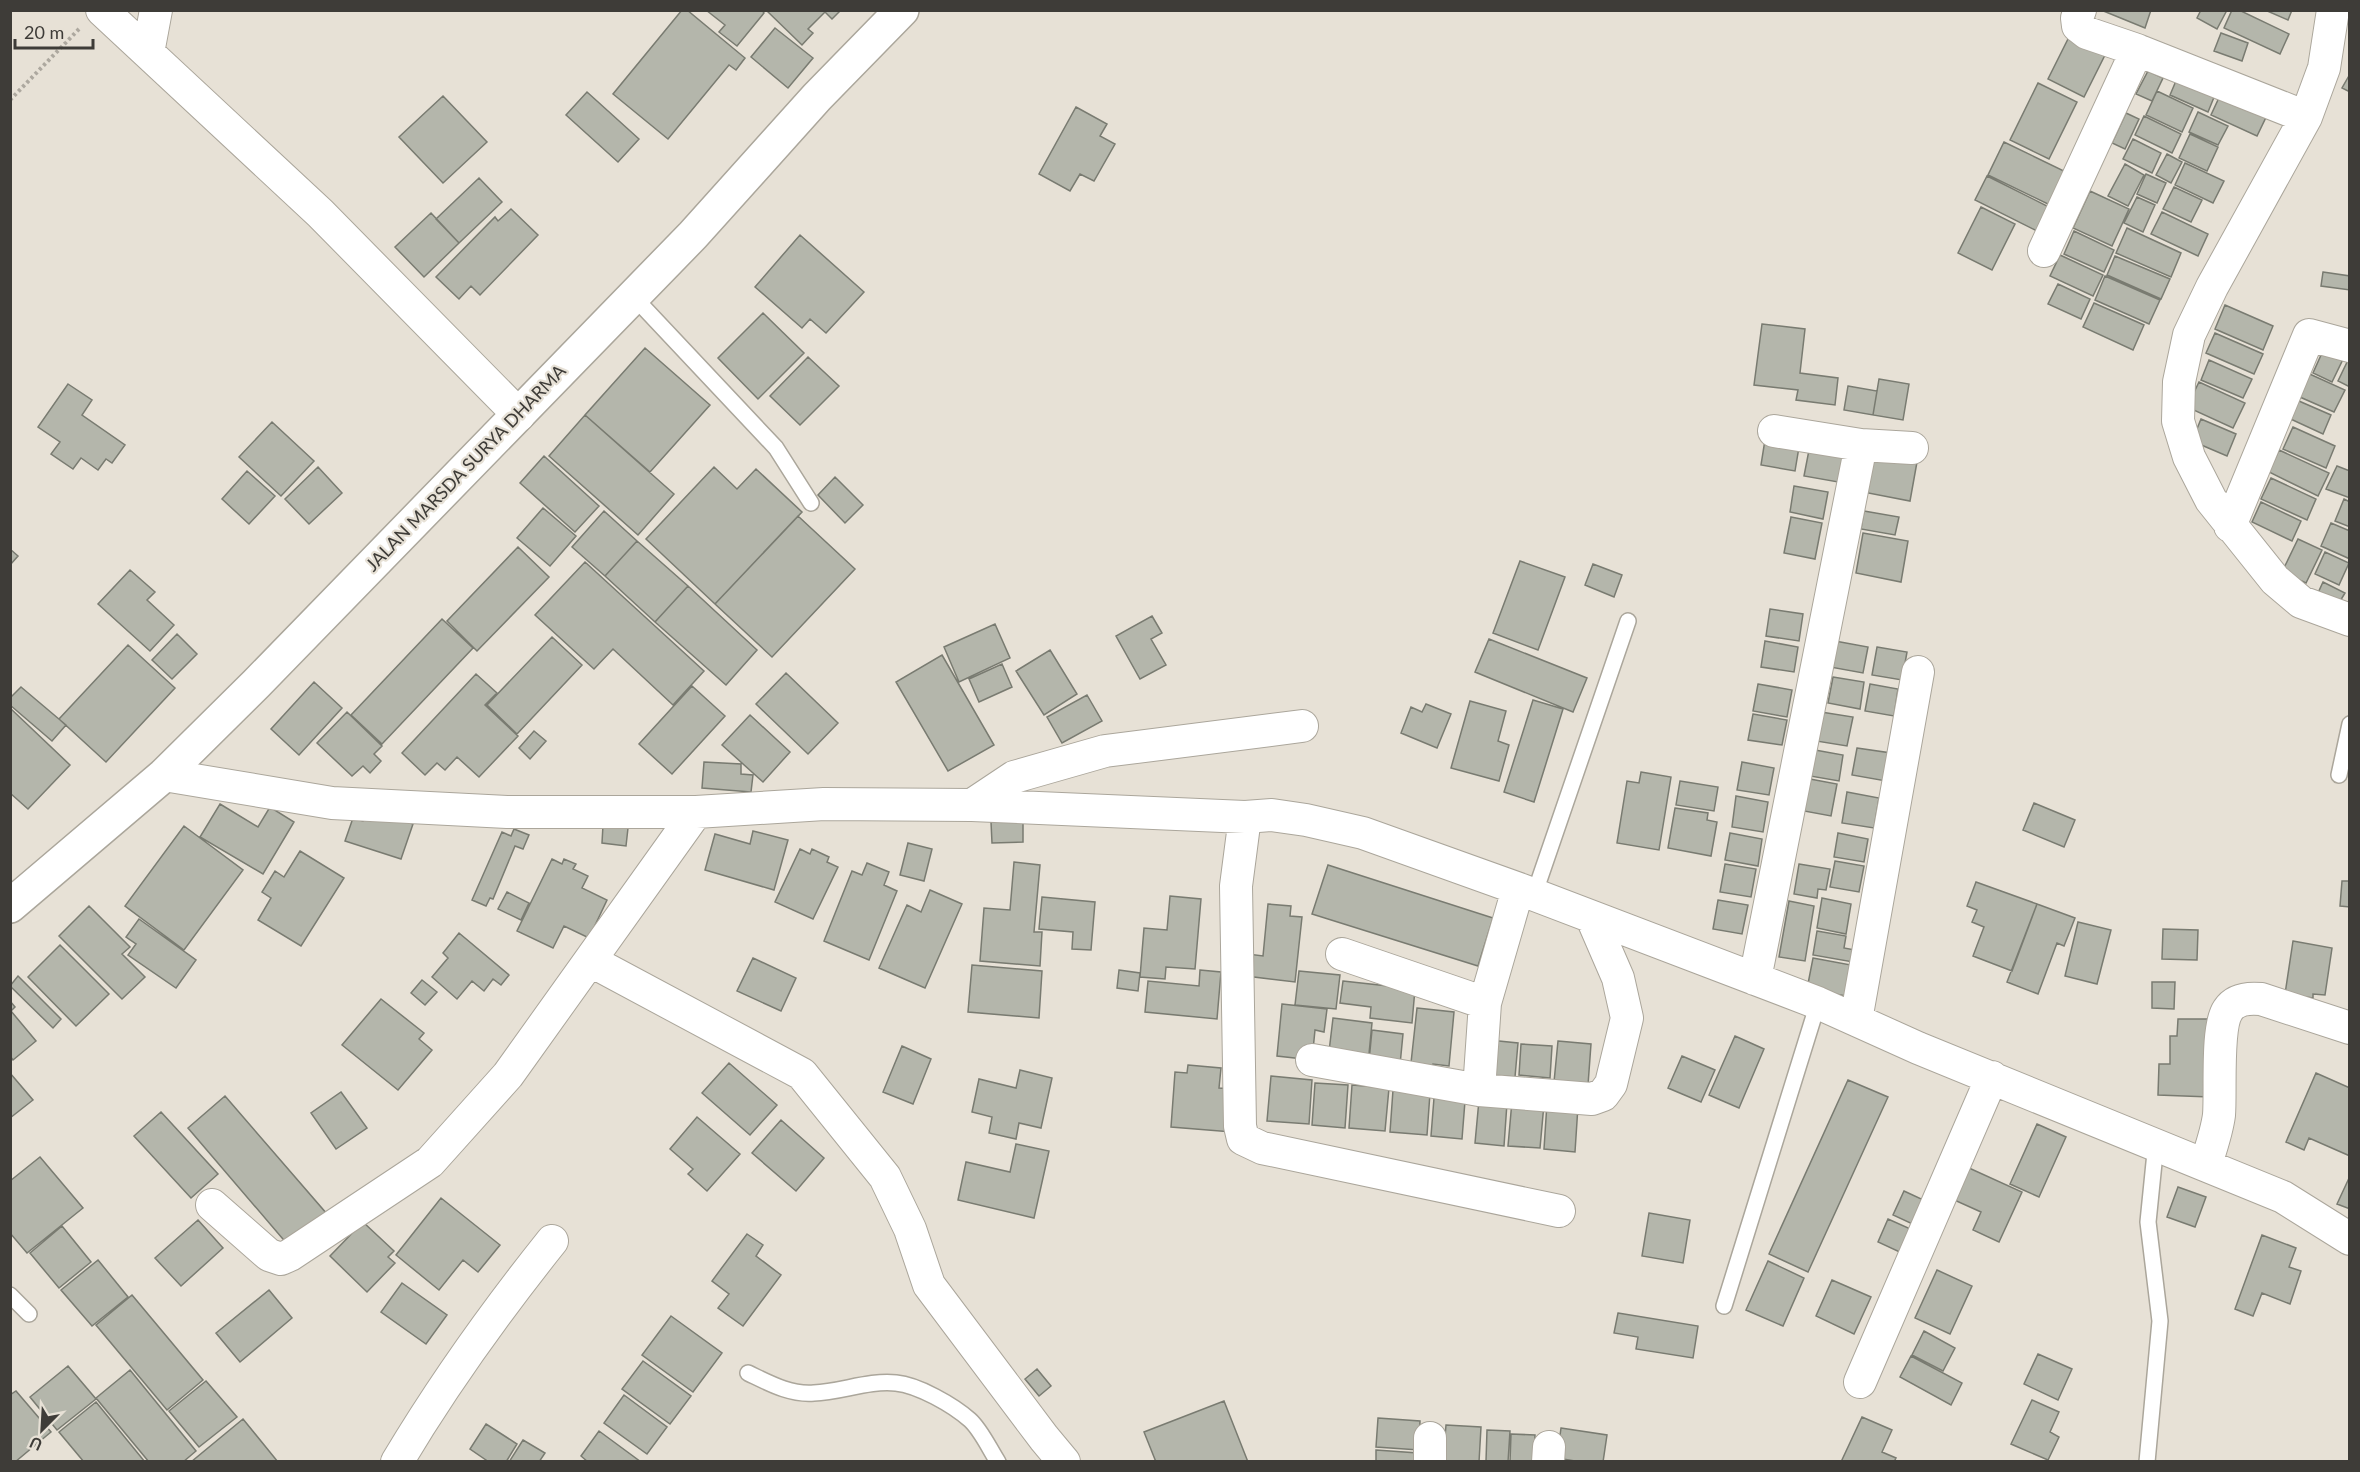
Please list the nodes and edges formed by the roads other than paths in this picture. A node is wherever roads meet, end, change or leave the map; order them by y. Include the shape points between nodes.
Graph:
1 (156, 10) edge
2 (902, 10) edge
3 (2080, 10) edge
4 (2333, 10) edge
5 (92, 19) edge
6 (2138, 50) junction
7 (148, 53) junction
8 (2306, 117) junction
9 (2044, 251) dead end
10 (632, 295) junction
11 (2349, 346) edge
12 (519, 415) junction
13 (1774, 431) dead end
14 (1861, 444) junction
15 (1912, 448) dead end
16 (811, 503) dead end
17 (2230, 526) junction
18 (2349, 620) edge
19 (1628, 621) dead end
20 (1918, 672) dead end
21 (2349, 724) edge
22 (1302, 726) dead end
23 (164, 775) junction
24 (2339, 775) dead end
25 (972, 805) junction
26 (696, 812) junction
27 (1245, 817) junction
28 (1526, 892) junction
29 (14, 896) edge
30 (1592, 918) junction
31 (1342, 954) dead end
32 (591, 961) junction
33 (1755, 979) junction
34 (1485, 1003) junction
35 (1818, 1003) junction
36 (1856, 1020) junction
37 (2349, 1028) edge
38 (1312, 1060) dead end
39 (1992, 1077) junction
40 (1479, 1090) junction
41 (2156, 1143) junction
42 (2206, 1164) junction
43 (212, 1205) dead end
44 (1559, 1211) dead end
45 (2349, 1239) edge
46 (552, 1241) dead end
47 (10, 1295) edge
48 (1724, 1306) dead end
49 (29, 1314) dead end
50 (748, 1373) dead end
51 (1860, 1382) dead end
52 (397, 1461) edge
53 (998, 1461) edge
54 (1064, 1461) edge
55 (2147, 1461) edge

1 - 7 street
2 - 10 highway, JALAN MARSDA SURYA DHARMA via 817,97 693,235
3 - 6 street via 2078,26 2087,33
4 - 8 street via 2324,68
5 - 7 street
6 - 8 street
6 - 9 street
7 - 12 street via 320,213
8 - 17 street via 2212,286 2189,335 2179,382 2178,421 2189,457 2211,500
10 - 12 highway, JALAN MARSDA SURYA DHARMA
10 - 16 lane via 776,448
11 - 17 street via 2309,335
12 - 23 highway, JALAN MARSDA SURYA DHARMA
13 - 14 street
14 - 15 street
14 - 33 street
17 - 18 street via 2275,580 2301,602
19 - 28 lane
20 - 36 street
21 - 24 lane
22 - 25 street via 1105,751 1014,777
23 - 26 street via 332,803 507,812
23 - 29 highway, JALAN MARSDA SURYA DHARMA
25 - 26 street via 824,804
25 - 27 street
26 - 32 street
27 - 28 street via 1272,815 1363,833
27 - 44 street via 1236,886 1243,1139 1262,1148
28 - 30 street
28 - 34 street
30 - 33 street
30 - 40 street via 1618,978 1627,1018 1611,1084 1603,1095 1592,1099
31 - 34 street
32 - 43 street via 508,1075 430,1162 290,1256 281,1259 269,1255
32 - 54 street via 802,1074 885,1177 910,1229 929,1285
33 - 35 street
34 - 40 street
35 - 36 street
35 - 48 lane
36 - 39 street
37 - 42 street via 2261,999 2237,1002 2228,1010 2221,1050 2219,1117
38 - 40 street
39 - 41 street
39 - 51 street
41 - 42 street
41 - 55 lane via 2148,1222 2160,1322
42 - 45 street via 2283,1197
46 - 52 street via 432,1405
47 - 49 lane
50 - 53 lane via 793,1391 813,1393 897,1383 938,1397 971,1421

